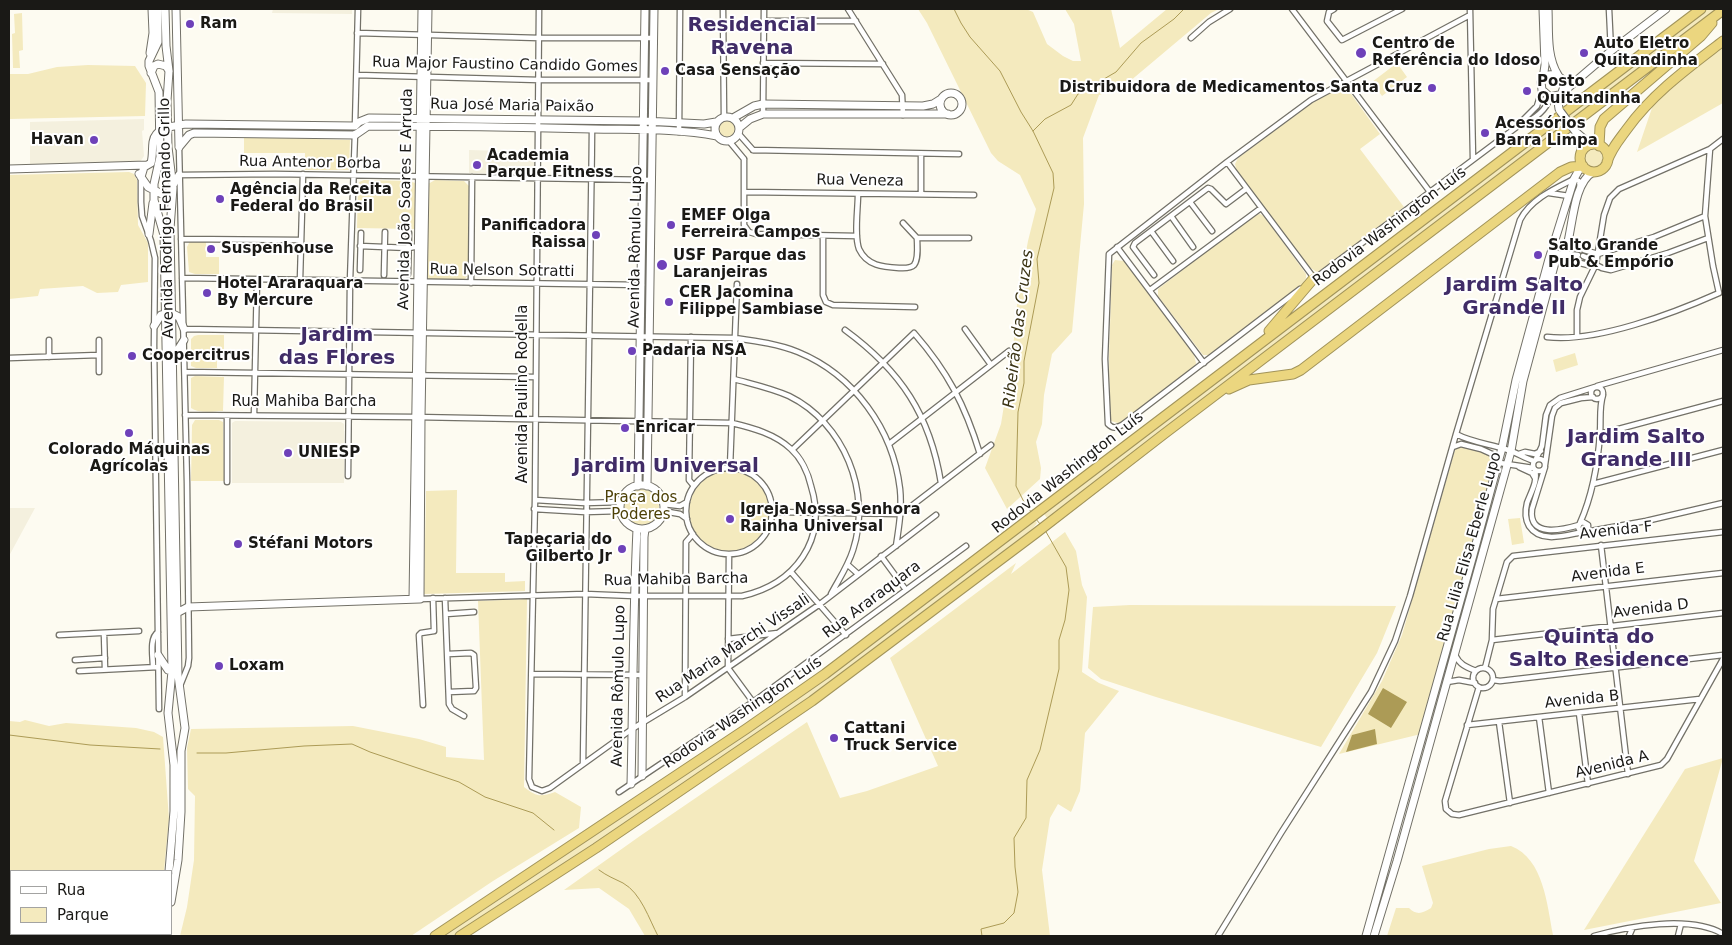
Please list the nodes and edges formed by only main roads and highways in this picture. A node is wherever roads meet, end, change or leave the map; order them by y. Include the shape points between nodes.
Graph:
1 (1701, 9) edge
2 (1723, 10) edge
3 (1723, 35) edge
4 (1723, 41) edge
5 (1597, 145) junction
6 (1607, 162) junction
7 (1583, 167) junction
8 (1314, 278) road end
9 (1230, 366) junction
10 (1215, 396) junction
11 (435, 936) edge
12 (460, 936) edge

1 - 9 highway, Rodovia Washington Luís
2 - 5 highway via 1701,36 1604,120
2 - 10 highway, Rodovia Washington Luís
3 - 5 highway via 1661,84 1615,138
4 - 6 highway via 1653,97 1616,143
5 - 6 highway via 1607,153
5 - 7 highway via 1586,148 1581,156
6 - 7 highway via 1602,170 1593,172
7 - 10 highway via 1571,167 1560,172 1301,370 1249,380
8 - 9 highway via 1277,323
9 - 11 highway, Rodovia Washington Luís via 825,674
10 - 12 highway, Rodovia Washington Luís via 812,701

